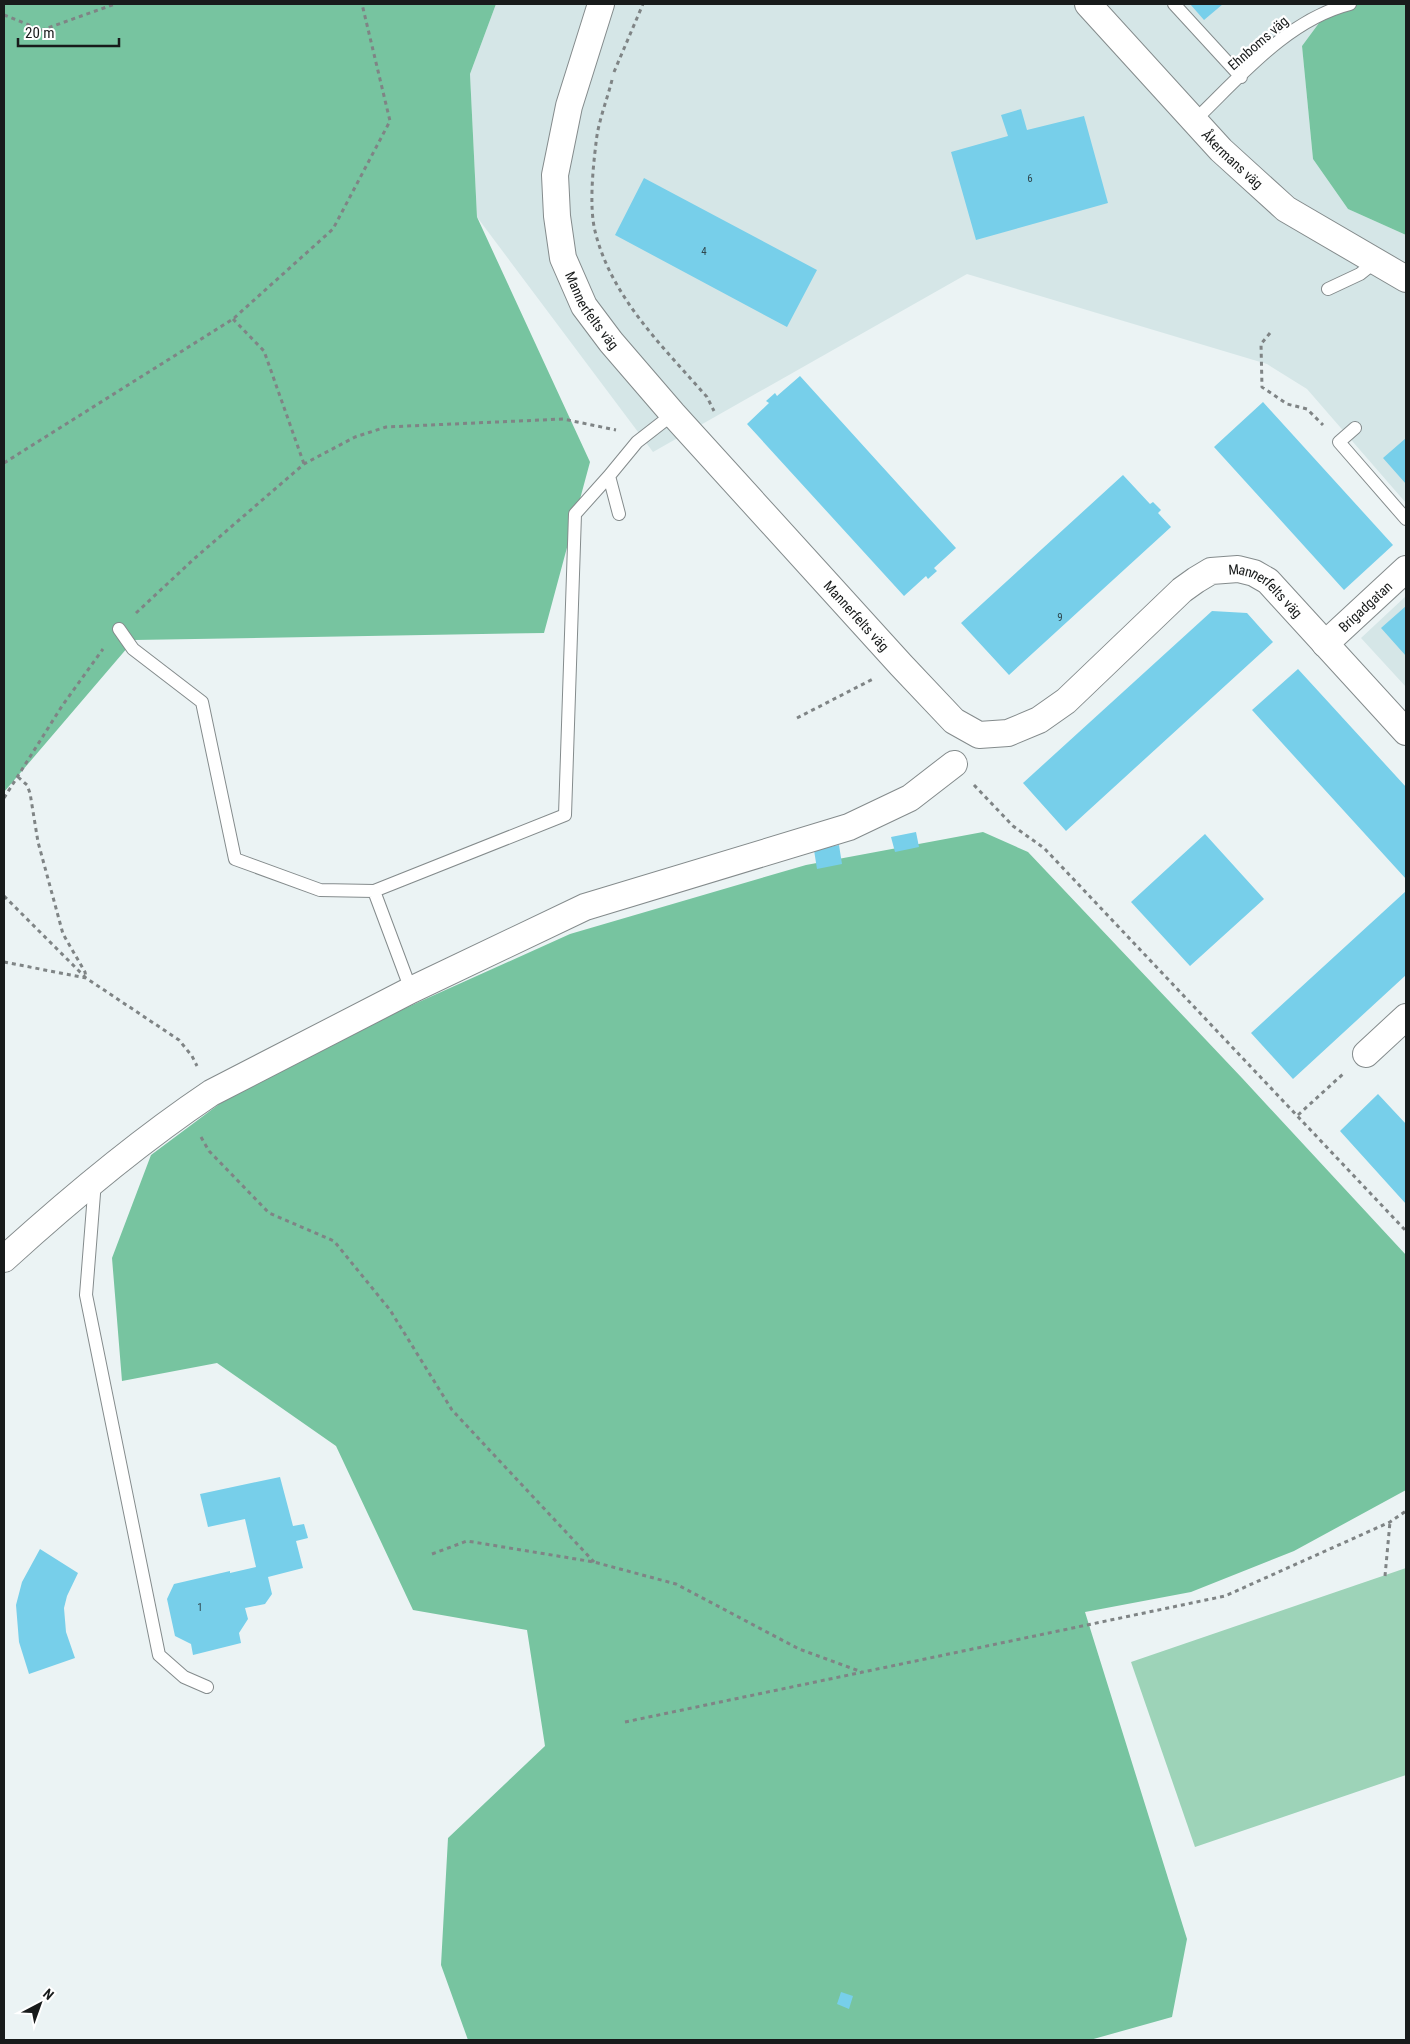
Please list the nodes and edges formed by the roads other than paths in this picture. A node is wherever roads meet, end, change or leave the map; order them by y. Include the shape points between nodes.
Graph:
1 (601, 4) edge
2 (1088, 4) edge
3 (1174, 4) edge
4 (1350, 4) edge
5 (1330, 6) edge
6 (1241, 77) junction
7 (1194, 121) junction
8 (1375, 262) junction
9 (1406, 279) edge
10 (1328, 289) dead end
11 (673, 414) junction
12 (1355, 428) dead end
13 (608, 476) junction
14 (619, 514) dead end
15 (1406, 519) edge
16 (1406, 569) edge
17 (119, 630) road end
18 (1325, 644) junction
19 (1406, 732) edge
20 (954, 764) road end
21 (374, 891) junction
22 (412, 990) junction
23 (1406, 1017) edge
24 (1366, 1054) road end
25 (95, 1181) junction
26 (4, 1259) edge
27 (207, 1687) dead end

1 - 11 street, Mannerfelts väg via 569,106 555,174 563,258 584,306
2 - 7 street, Åkermans väg
3 - 6 lane
4 - 5 lane, Ehnboms väg
5 - 6 lane, Ehnboms väg via 1263,55
6 - 7 lane, Ehnboms väg
7 - 8 street, Åkermans väg via 1286,209
8 - 9 street, Åkermans väg
8 - 10 lane via 1360,274
11 - 13 lane via 637,442
11 - 18 street, Mannerfelts väg via 900,665 954,721 979,735 1008,733 1039,720 1066,701 1182,590 1212,571 1238,568 1268,581
12 - 15 lane via 1339,442
13 - 14 lane
13 - 21 lane via 575,514 565,815
16 - 18 street, Brigadgatan
17 - 21 lane via 133,649 202,702 236,859 320,890
18 - 19 street, Mannerfelts väg
20 - 22 street via 910,798 849,827 585,907
21 - 22 lane
22 - 25 street via 211,1093
23 - 24 street
25 - 26 street
25 - 27 lane via 86,1295 159,1655 184,1678

